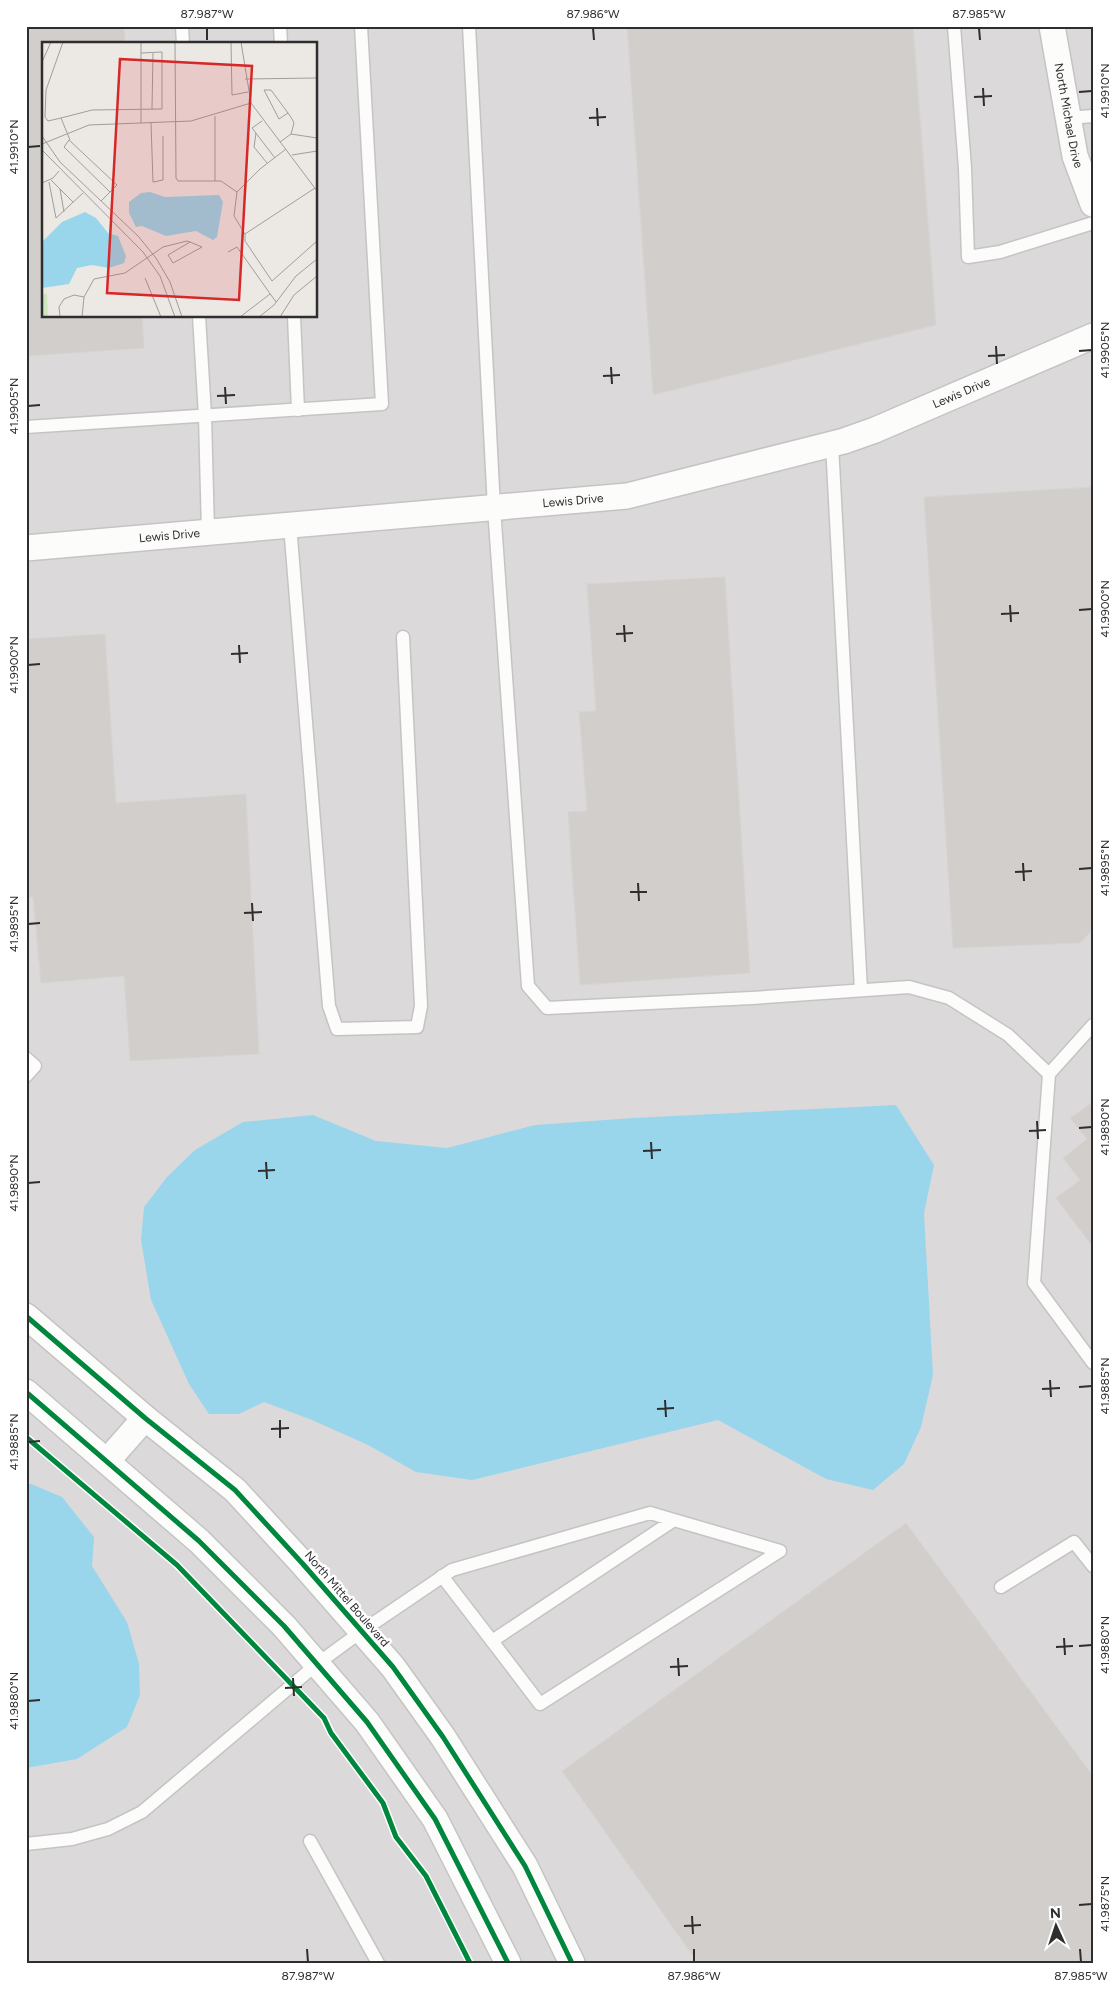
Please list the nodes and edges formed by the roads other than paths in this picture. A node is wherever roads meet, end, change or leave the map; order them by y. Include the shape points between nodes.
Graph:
1 (182, 26) edge
2 (280, 26) edge
3 (361, 26) edge
4 (469, 26) edge
5 (954, 26) edge
6 (1052, 26) edge
7 (183, 42) edge
8 (281, 42) edge
9 (1081, 117) edge
10 (1093, 204) edge
11 (1093, 223) edge
12 (199, 318) edge
13 (294, 318) edge
14 (1093, 336) edge
15 (298, 410) junction
16 (205, 416) junction
17 (26, 427) edge
18 (832, 444) junction
19 (494, 508) junction
20 (290, 525) junction
21 (208, 532) junction
22 (26, 548) edge
23 (403, 637) dead end
24 (861, 990) junction
25 (1093, 1025) edge
26 (31, 1062) edge
27 (1049, 1074) junction
28 (26, 1076) edge
29 (26, 1316) edge
30 (1093, 1363) edge
31 (26, 1392) edge
32 (144, 1418) junction
33 (107, 1461) junction
34 (674, 1520) junction
35 (1093, 1566) edge
36 (442, 1576) junction
37 (1000, 1587) dead end
38 (362, 1631) junction
39 (492, 1642) junction
40 (317, 1664) junction
41 (310, 1841) dead end
42 (26, 1844) edge
43 (378, 1963) edge
44 (508, 1963) edge
45 (572, 1963) edge

1 - 7 lane
2 - 8 lane
3 - 15 lane via 382,404
4 - 19 lane
5 - 11 lane via 968,257 1000,252
6 - 9 street, North Michael Drive
9 - 10 street, North Michael Drive via 1076,156
12 - 16 lane
13 - 15 lane
14 - 18 street, Lewis Drive via 875,430
15 - 16 lane
16 - 17 lane
16 - 21 lane
18 - 19 street, Lewis Drive via 627,496
18 - 24 lane
19 - 20 street, Lewis Drive
19 - 24 lane via 528,986 547,1008
20 - 21 street, Lewis Drive
20 - 23 lane via 328,1006 338,1029 417,1027 420,1013
21 - 22 street, Lewis Drive
24 - 27 lane via 909,987 949,998 1008,1035
25 - 27 lane
26 - 28 lane
27 - 30 lane via 1034,1283
29 - 32 street, North Mittel Boulevard
31 - 33 street
32 - 33 street
32 - 38 street, North Mittel Boulevard via 235,1490
33 - 40 street via 199,1541
34 - 36 lane via 650,1513 452,1570
34 - 39 lane
34 - 39 lane via 780,1551 540,1704
35 - 37 lane via 1074,1542
36 - 38 lane
36 - 39 lane
38 - 40 lane
38 - 45 street, North Mittel Boulevard via 393,1667 443,1737 525,1866
40 - 42 lane via 142,1812 108,1829 72,1839
40 - 44 street via 367,1722 435,1819
41 - 43 lane

